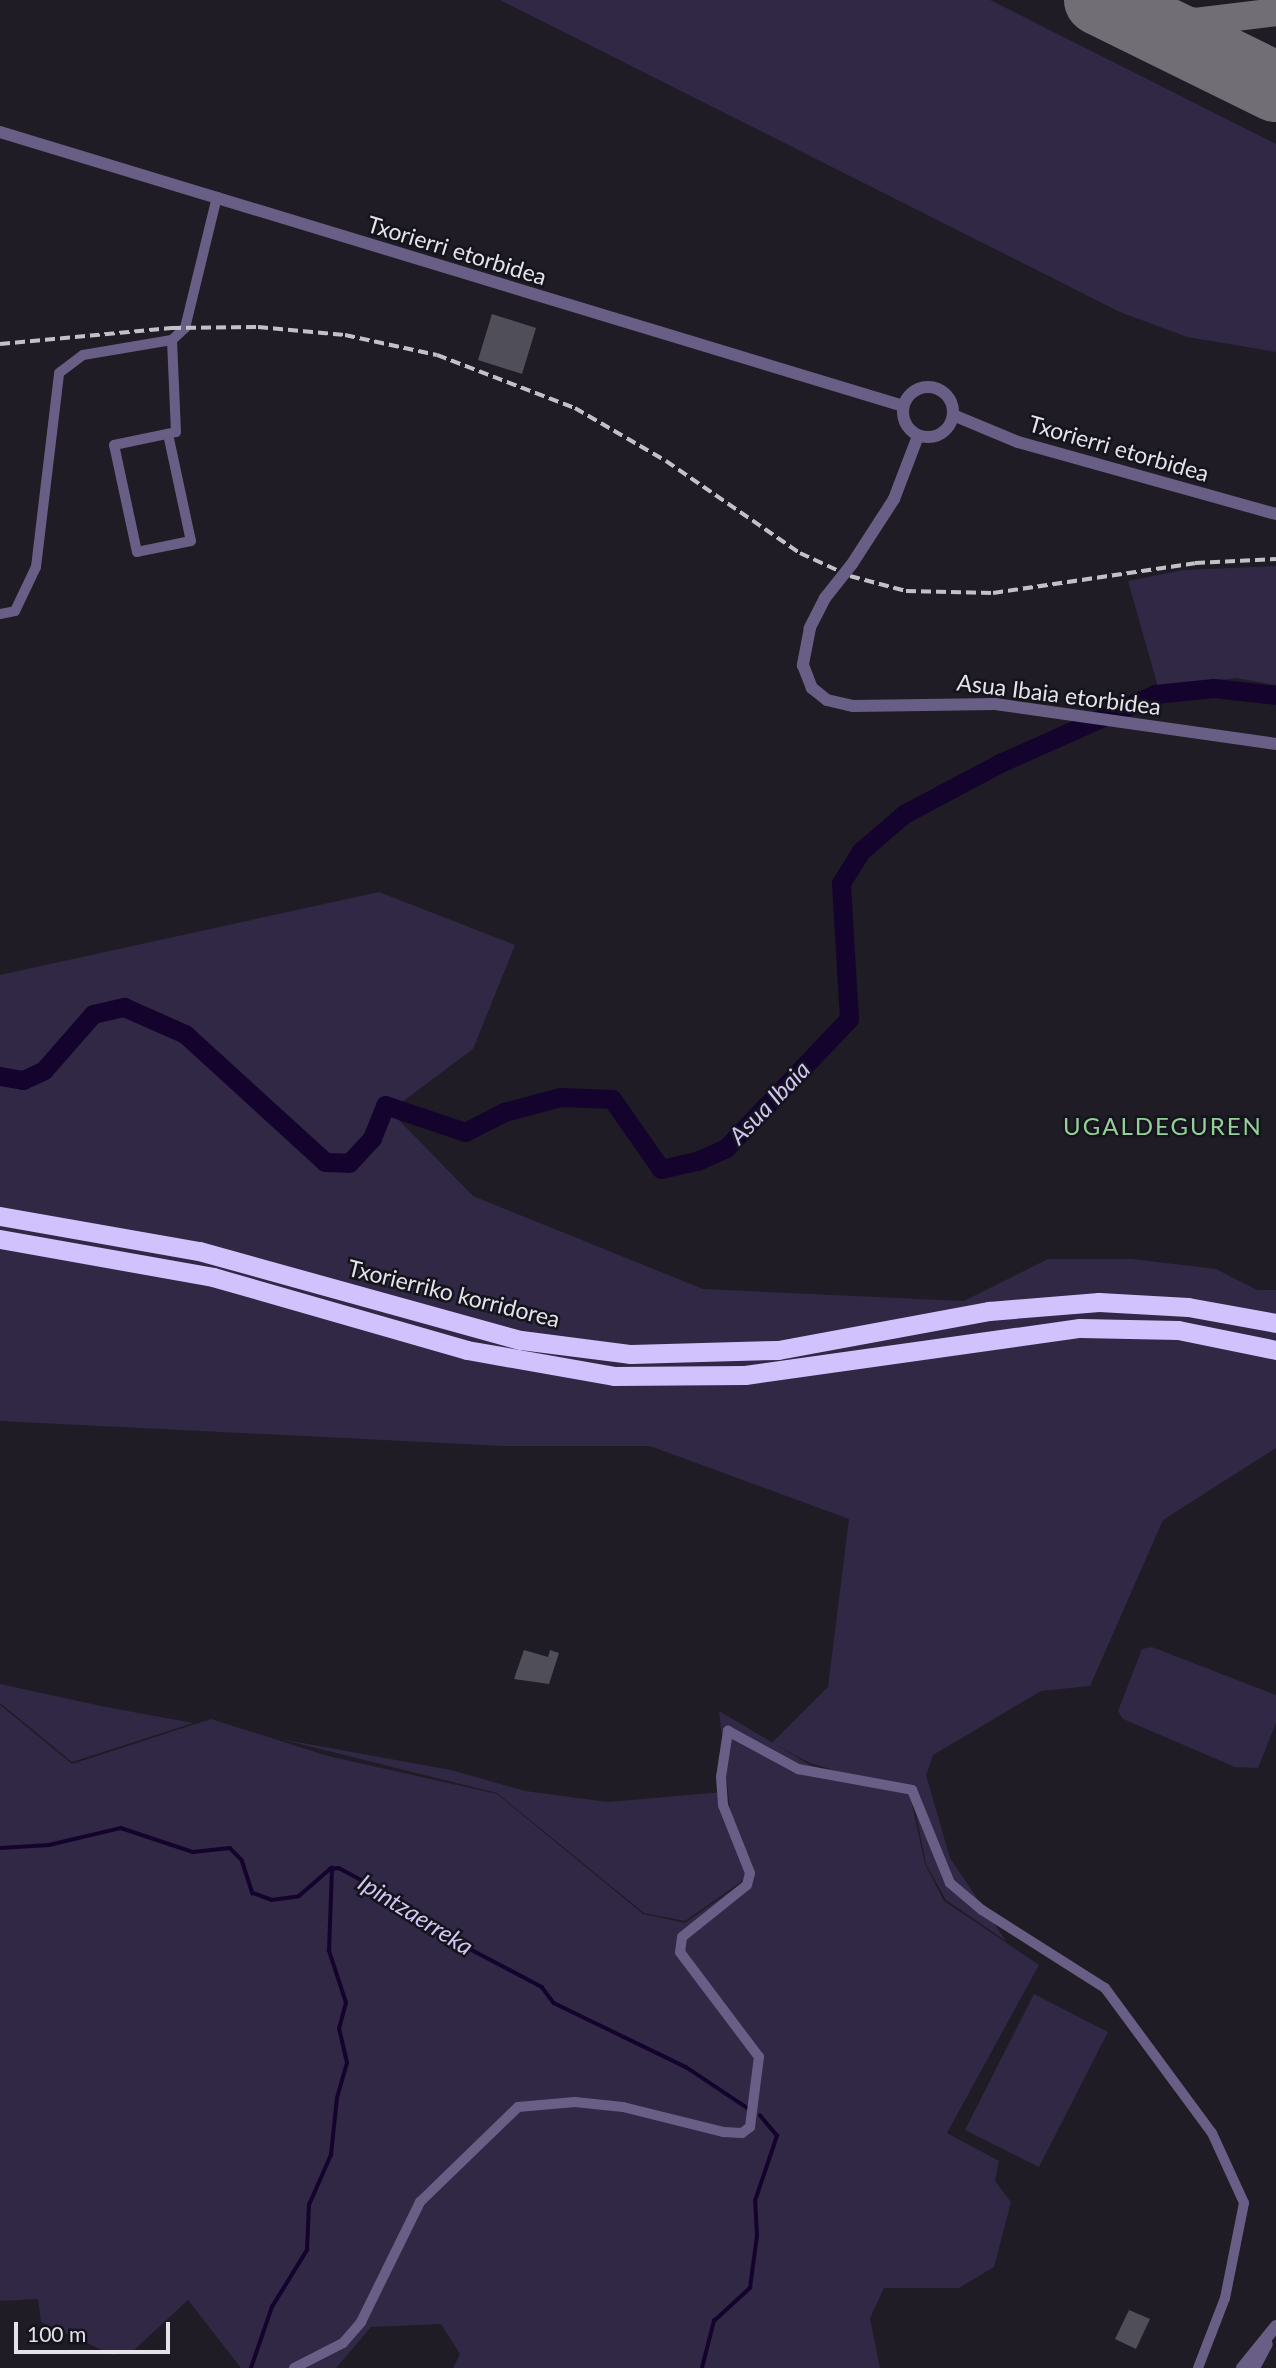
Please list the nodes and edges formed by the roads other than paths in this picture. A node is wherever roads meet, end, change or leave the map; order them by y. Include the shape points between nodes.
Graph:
1 (0, 132) edge
2 (217, 197) junction
3 (172, 340) junction
4 (903, 406) junction
5 (953, 415) junction
6 (168, 434) junction
7 (918, 436) junction
8 (1276, 514) edge
9 (5, 613) edge
10 (1276, 744) edge
11 (0, 1216) edge
12 (0, 1239) edge
13 (1276, 1323) edge
14 (1276, 1350) edge
15 (1276, 2325) edge
16 (294, 2368) edge
17 (1198, 2368) edge
18 (1242, 2368) edge
19 (1254, 2368) edge

1 - 2 street, Txorierri etorbidea
2 - 3 street via 185,328
2 - 4 street, Txorierri etorbidea
3 - 6 street via 176,432
3 - 9 street via 83,355 64,365 55,384 36,567 19,605
4 - 5 street via 912,392 928,387 944,393
4 - 7 street via 904,420
5 - 7 street via 940,434
5 - 8 street, Txorierri etorbidea via 1018,442
6 - 6 street via 114,445 136,552 191,541
7 - 10 street, Asua Ibaia etorbidea, bridge via 894,499 825,598 810,628 803,664 812,688 827,700 853,706 958,701
11 - 13 highway, Txorierriko korridorea via 199,1251 521,1340 631,1354 778,1350 989,1311 1099,1302 1188,1307
12 - 14 highway, Txorierriko korridorea via 203,1275 467,1350 614,1376 745,1375 1080,1328 1188,1331
15 - 18 street
15 - 19 street
16 - 17 street via 343,2343 361,2322 420,2202 518,2107 575,2102 623,2107 723,2132 742,2133 751,2127 759,2057 680,1952 682,1937 747,1885 746,1857 727,1826 720,1777 728,1731 798,1769 912,1790 950,1884 982,1910 1105,1988 1204,2122 1233,2169 1244,2203 1225,2298

